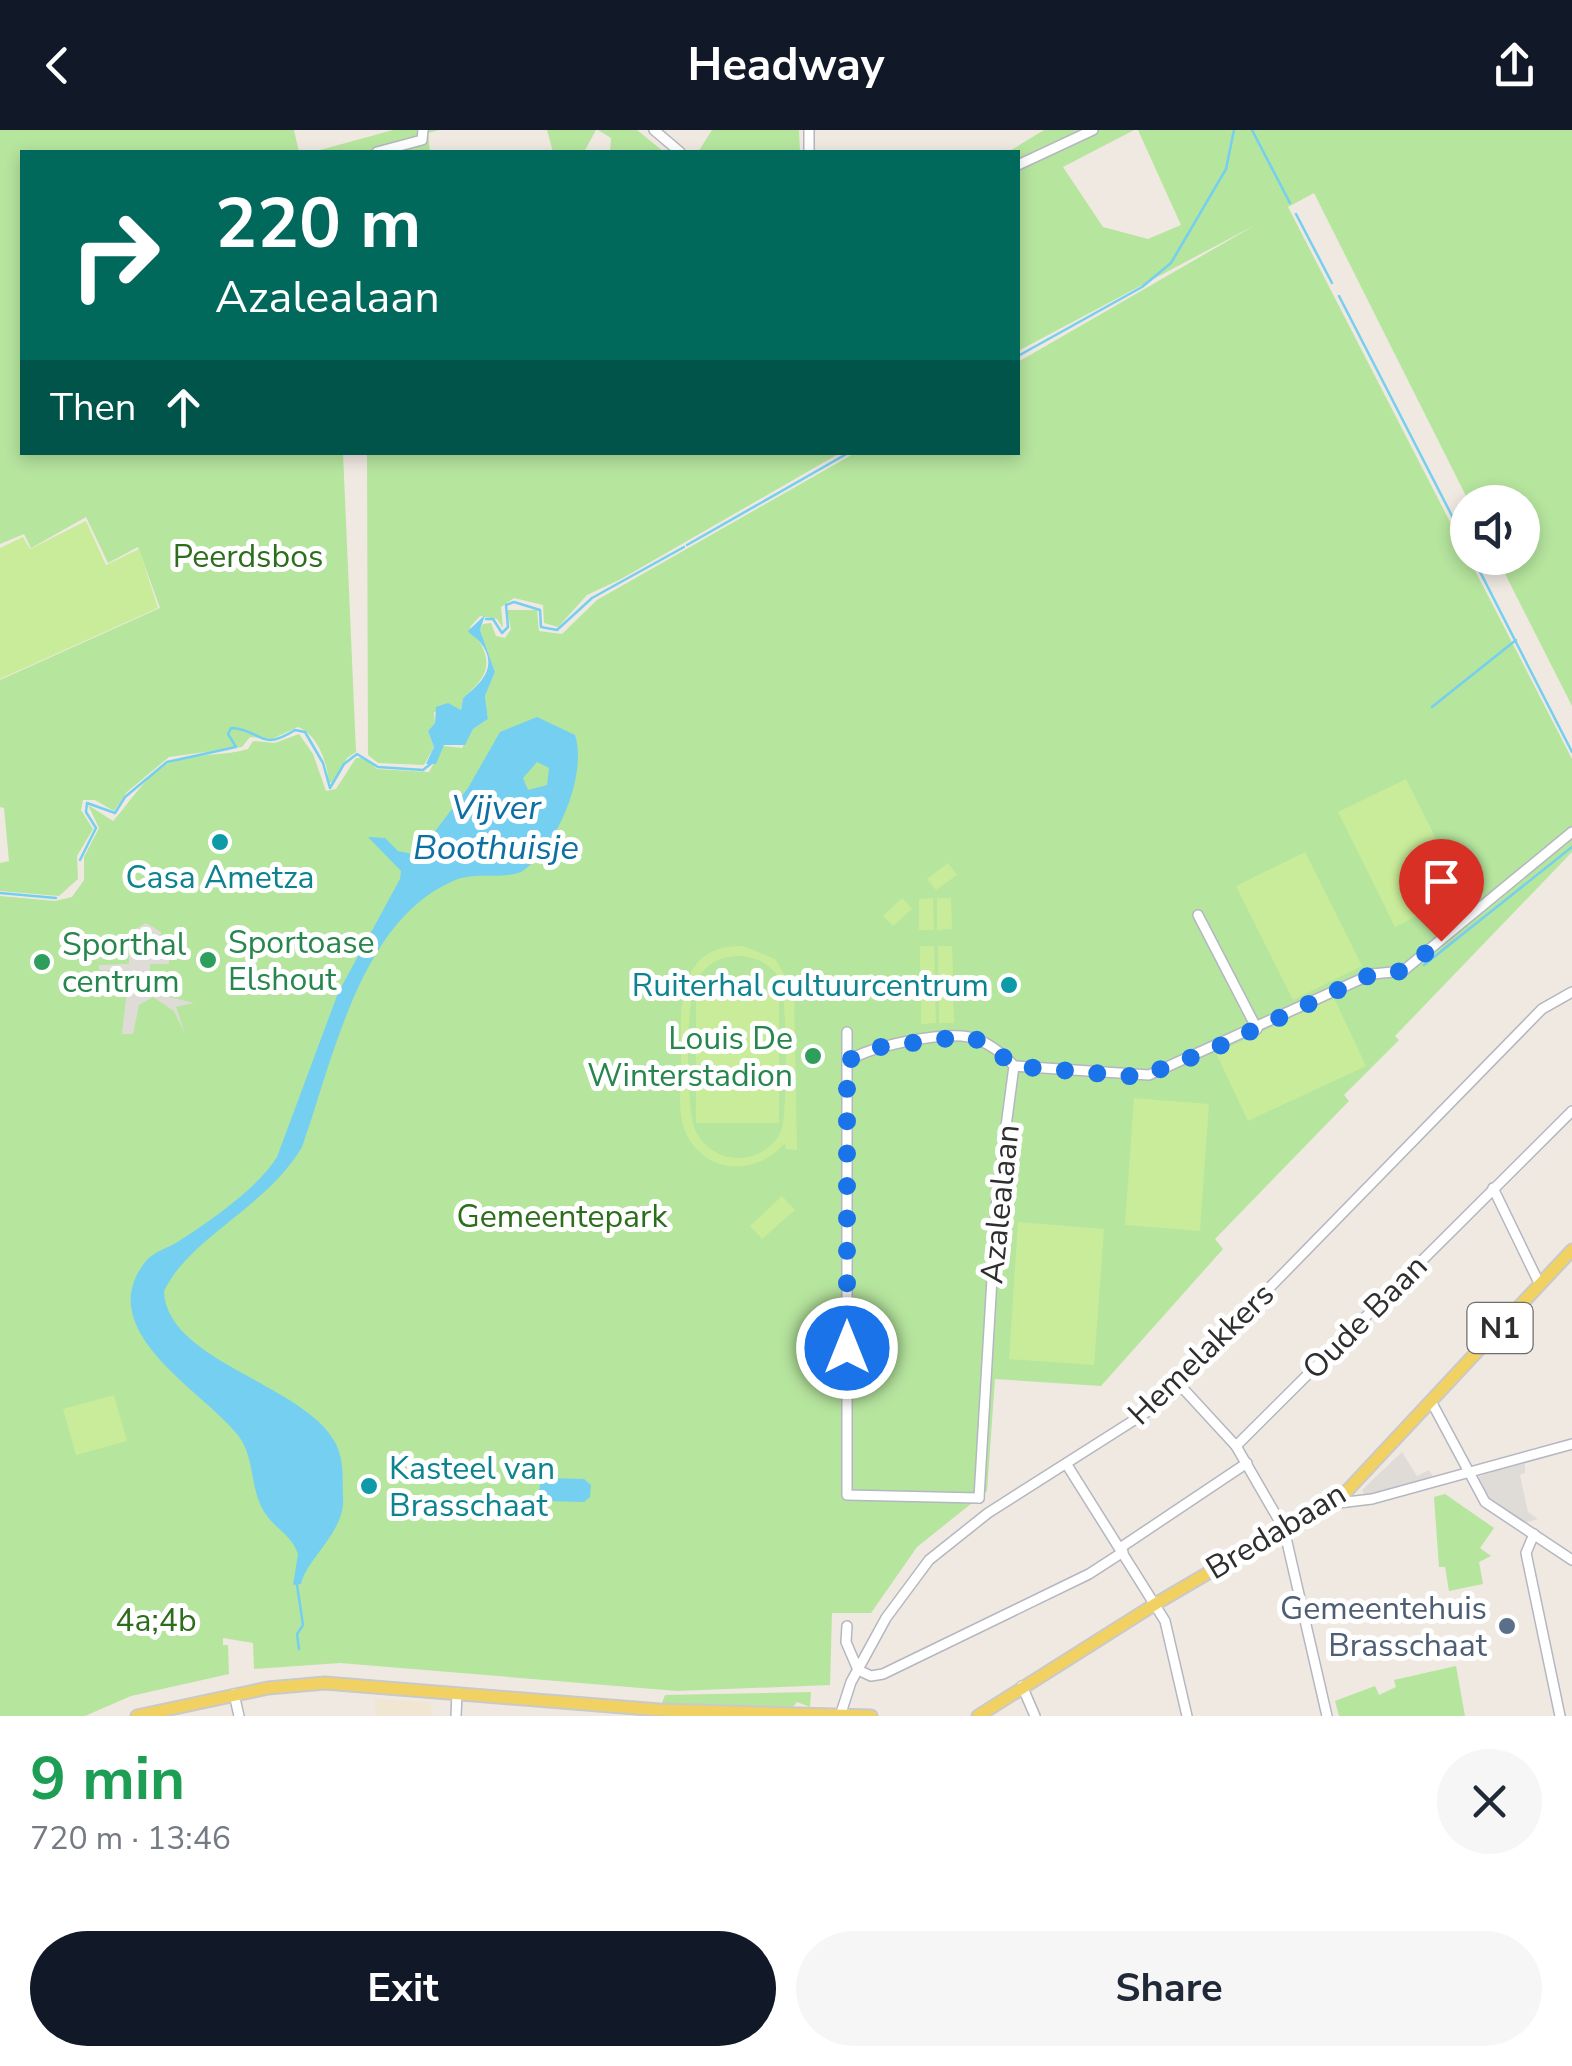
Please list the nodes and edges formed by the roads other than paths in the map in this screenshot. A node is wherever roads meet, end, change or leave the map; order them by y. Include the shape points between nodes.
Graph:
1 (423, 130) edge
2 (654, 130) edge
3 (1093, 130) edge
4 (384, 150) edge
5 (678, 150) edge
6 (1020, 164) edge
7 (1572, 832) edge
8 (1198, 915) dead end
9 (1572, 992) edge
10 (1257, 1029) junction
11 (867, 1049) junction
12 (847, 1061) junction
13 (1014, 1066) junction
14 (1572, 1111) edge
15 (1494, 1188) junction
16 (1572, 1250) edge
17 (1540, 1285) junction
18 (1178, 1383) junction
19 (1432, 1403) junction
20 (1572, 1444) edge
21 (1236, 1446) junction
22 (1246, 1463) junction
23 (1068, 1465) junction
24 (1468, 1472) junction
25 (978, 1498) junction
26 (1330, 1504) junction
27 (988, 1513) junction
28 (1284, 1530) junction
29 (1534, 1534) junction
30 (1121, 1550) junction
31 (1572, 1560) edge
32 (1156, 1603) junction
33 (847, 1626) dead end
34 (858, 1670) junction
35 (1022, 1686) junction
36 (457, 1692) junction
37 (234, 1694) junction
38 (661, 1713) edge
39 (841, 1713) junction
40 (137, 1716) edge
41 (239, 1716) edge
42 (456, 1716) edge
43 (871, 1716) edge
44 (978, 1716) edge
45 (1035, 1716) edge
46 (1187, 1716) edge
47 (1327, 1716) edge
48 (1560, 1716) edge

1 - 4 street via 422,140
2 - 5 street
3 - 6 street
7 - 10 street via 1411,966 1372,974
8 - 10 street
9 - 18 street, Hemelakkers via 1548,1004
10 - 13 street via 1140,1077
11 - 12 street
11 - 12 street via 847,1034
11 - 13 street via 966,1036
12 - 25 street via 848,1495
13 - 25 street, Azalealaan via 998,1194
14 - 15 street, Oude Baan
15 - 17 street
15 - 21 street, Oude Baan
16 - 17 main road, Bredabaan / N1
17 - 19 main road, Bredabaan / N1
18 - 21 street
18 - 23 street, Hemelakkers
19 - 24 street
19 - 26 main road, Bredabaan / N1
20 - 24 street
21 - 22 street
22 - 28 street
22 - 30 street
23 - 27 street, Hemelakkers
23 - 30 street
24 - 26 street
24 - 29 street via 1486,1502
25 - 27 street
26 - 28 main road, Bredabaan / N1
27 - 34 street, Hemelakkers via 920,1570
28 - 32 main road, Bredabaan / N1
28 - 47 street
29 - 31 street
29 - 48 street via 1526,1553
30 - 32 street
30 - 34 street via 1089,1574 878,1676
32 - 35 main road, Bredabaan / N1
32 - 46 street
33 - 34 street
34 - 39 street, Hemelakkers
35 - 44 main road, Bredabaan / N1
35 - 45 street
36 - 37 main road via 325,1683
36 - 38 main road
36 - 42 street
37 - 40 main road
37 - 41 street
38 - 39 main road
39 - 43 main road

